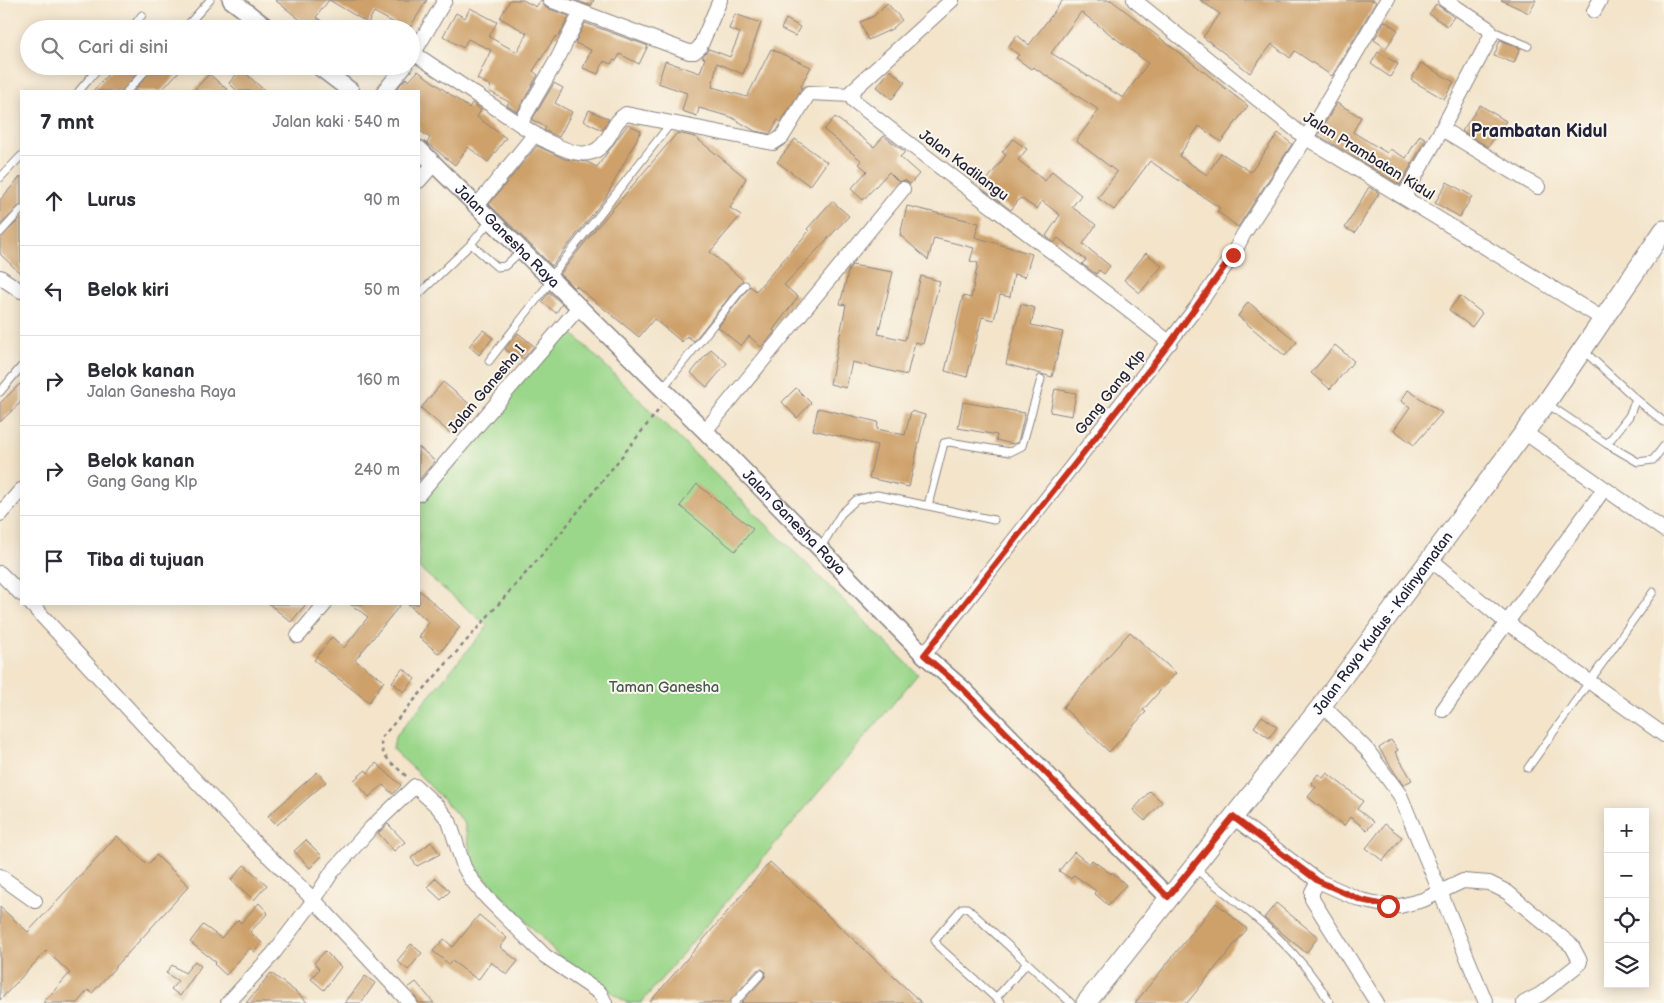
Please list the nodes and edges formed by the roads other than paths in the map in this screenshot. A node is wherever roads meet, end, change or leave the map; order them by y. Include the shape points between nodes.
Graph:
1 (210, 0) edge
2 (231, 0) edge
3 (445, 0) edge
4 (550, 0) edge
5 (720, 0) edge
6 (952, 0) edge
7 (1134, 0) edge
8 (1387, 0) edge
9 (1445, 0) edge
10 (581, 12) junction
11 (142, 15) dead end
12 (138, 20) edge
13 (192, 20) edge
14 (257, 20) edge
15 (1490, 30) junction
16 (420, 44) edge
17 (1528, 46) dead end
18 (420, 60) edge
19 (92, 75) edge
20 (142, 75) edge
21 (330, 75) edge
22 (397, 75) edge
23 (80, 90) edge
24 (128, 90) edge
25 (350, 90) edge
26 (385, 90) edge
27 (852, 95) junction
28 (672, 123) junction
29 (520, 124) junction
30 (1442, 129) junction
31 (535, 134) junction
32 (1306, 138) junction
33 (420, 150) edge
34 (20, 157) edge
35 (433, 165) junction
36 (0, 178) edge
37 (420, 180) edge
38 (1538, 187) dead end
39 (903, 189) dead end
40 (1404, 196) junction
41 (476, 207) junction
42 (20, 211) edge
43 (490, 221) junction
44 (0, 233) edge
45 (1662, 238) edge
46 (471, 244) junction
47 (521, 251) junction
48 (0, 277) edge
49 (550, 280) junction
50 (745, 285) dead end
51 (20, 290) edge
52 (420, 293) edge
53 (579, 306) junction
54 (1603, 319) junction
55 (1170, 343) junction
56 (1582, 349) junction
57 (488, 361) dead end
58 (20, 368) edge
59 (1041, 379) dead end
60 (0, 392) edge
61 (666, 393) junction
62 (1636, 400) junction
63 (1546, 403) junction
64 (1664, 422) edge
65 (705, 431) junction
66 (1524, 432) junction
67 (1606, 444) junction
68 (1664, 446) edge
69 (1604, 489) junction
70 (20, 491) edge
71 (420, 493) edge
72 (928, 505) junction
73 (0, 514) edge
74 (994, 520) dead end
75 (1664, 530) edge
76 (821, 547) junction
77 (1430, 559) junction
78 (0, 572) edge
79 (1653, 592) dead end
80 (20, 593) edge
81 (32, 605) edge
82 (325, 605) edge
83 (1506, 622) junction
84 (298, 636) dead end
85 (924, 655) junction
86 (1589, 682) junction
87 (1322, 705) junction
88 (1442, 710) dead end
89 (1664, 735) edge
90 (1528, 768) dead end
91 (1233, 817) junction
92 (1193, 867) junction
93 (0, 876) edge
94 (1318, 881) junction
95 (1439, 891) junction
96 (1168, 897) junction
97 (314, 900) junction
98 (35, 901) dead end
99 (1027, 963) junction
100 (760, 974) dead end
101 (998, 1001) edge
102 (228, 1003) edge
103 (410, 1003) edge
104 (605, 1003) edge
105 (734, 1003) edge
106 (1083, 1003) edge
107 (1330, 1003) edge
108 (1378, 1003) edge
109 (1486, 1003) edge
110 (1524, 1003) edge

1 - 13 lane
2 - 14 street
3 - 16 street
4 - 10 street
5 - 10 street via 700,47 694,52 685,52
6 - 27 street via 852,91
7 - 32 street, Jalan Prambatan Kidul
8 - 32 street, Gang Gang Klp
9 - 15 street
10 - 29 street
11 - 12 lane
15 - 17 lane
15 - 30 street via 1489,39
18 - 29 street
19 - 23 lane
20 - 24 lane
21 - 25 street
22 - 26 street
27 - 28 street via 810,92 782,137 773,144
27 - 55 street, Jalan Kadilangu via 854,100 928,159
28 - 31 street via 626,114 614,125 602,147 591,154 559,147
28 - 49 lane
29 - 31 street
30 - 38 street
30 - 40 street
31 - 41 street
32 - 40 street, Jalan Prambatan Kidul
32 - 55 street, Gang Gang Klp via 1240,239 1233,255
33 - 35 street, Jalan Ganesha Raya
34 - 36 lane
35 - 37 street
35 - 41 street, Jalan Ganesha Raya
39 - 65 street
40 - 54 street, Jalan Prambatan Kidul
41 - 43 street, Jalan Ganesha Raya
42 - 44 lane
43 - 46 lane
43 - 47 street, Jalan Ganesha Raya
45 - 54 main road, Jalan Raya Kudus - Kalinyamatan
46 - 47 lane via 497,268 505,266
46 - 52 lane
47 - 49 street, Jalan Ganesha Raya
48 - 51 street
49 - 53 street, Jalan Ganesha Raya
49 - 57 lane
50 - 61 lane
53 - 61 street, Jalan Ganesha Raya
53 - 71 street, Jalan Ganesha I
54 - 56 main road, Jalan Raya Kudus - Kalinyamatan
55 - 85 street, Gang Gang Klp
56 - 62 lane
56 - 63 main road, Jalan Raya Kudus - Kalinyamatan
58 - 60 lane
59 - 72 lane via 1022,446 1010,452 944,443
61 - 65 street, Jalan Ganesha Raya
62 - 64 lane
62 - 67 lane via 1629,416
63 - 66 main road, Jalan Raya Kudus - Kalinyamatan
63 - 67 lane
65 - 76 street, Jalan Ganesha Raya
66 - 69 street
66 - 77 main road, Jalan Raya Kudus - Kalinyamatan
67 - 68 lane via 1638,462 1653,460
69 - 75 street
69 - 83 street
70 - 73 street
72 - 74 lane
72 - 76 lane via 877,495 856,500 841,514
76 - 85 street, Jalan Ganesha Raya
77 - 83 street
77 - 87 main road, Jalan Raya Kudus - Kalinyamatan
78 - 80 street
79 - 86 lane
81 - 97 street via 257,845
82 - 84 street
83 - 86 street
83 - 88 street
85 - 96 street, Jalan Ganesha Raya via 963,689
86 - 89 street
86 - 90 lane
87 - 91 main road, Jalan Raya Kudus - Kalinyamatan
87 - 95 street via 1367,750 1400,795
91 - 92 main road, Jalan Raya Kudus - Kalinyamatan
91 - 94 street
92 - 96 main road, Jalan Raya Kudus - Kalinyamatan
92 - 107 lane via 1282,940
93 - 98 street
94 - 95 street via 1361,900 1388,906 1411,904
94 - 108 street via 1312,899
95 - 109 street
95 - 110 street via 1463,882 1489,883 1507,892 1572,946 1579,957 1579,964
96 - 106 main road, Jalan Raya Kudus - Kalinyamatan
97 - 102 street via 273,954
97 - 103 street
97 - 104 street via 332,872 358,842 415,786 449,821 471,879 545,956 600,993
99 - 101 lane
99 - 101 lane via 967,908 962,908 935,940
99 - 106 lane
100 - 105 lane

